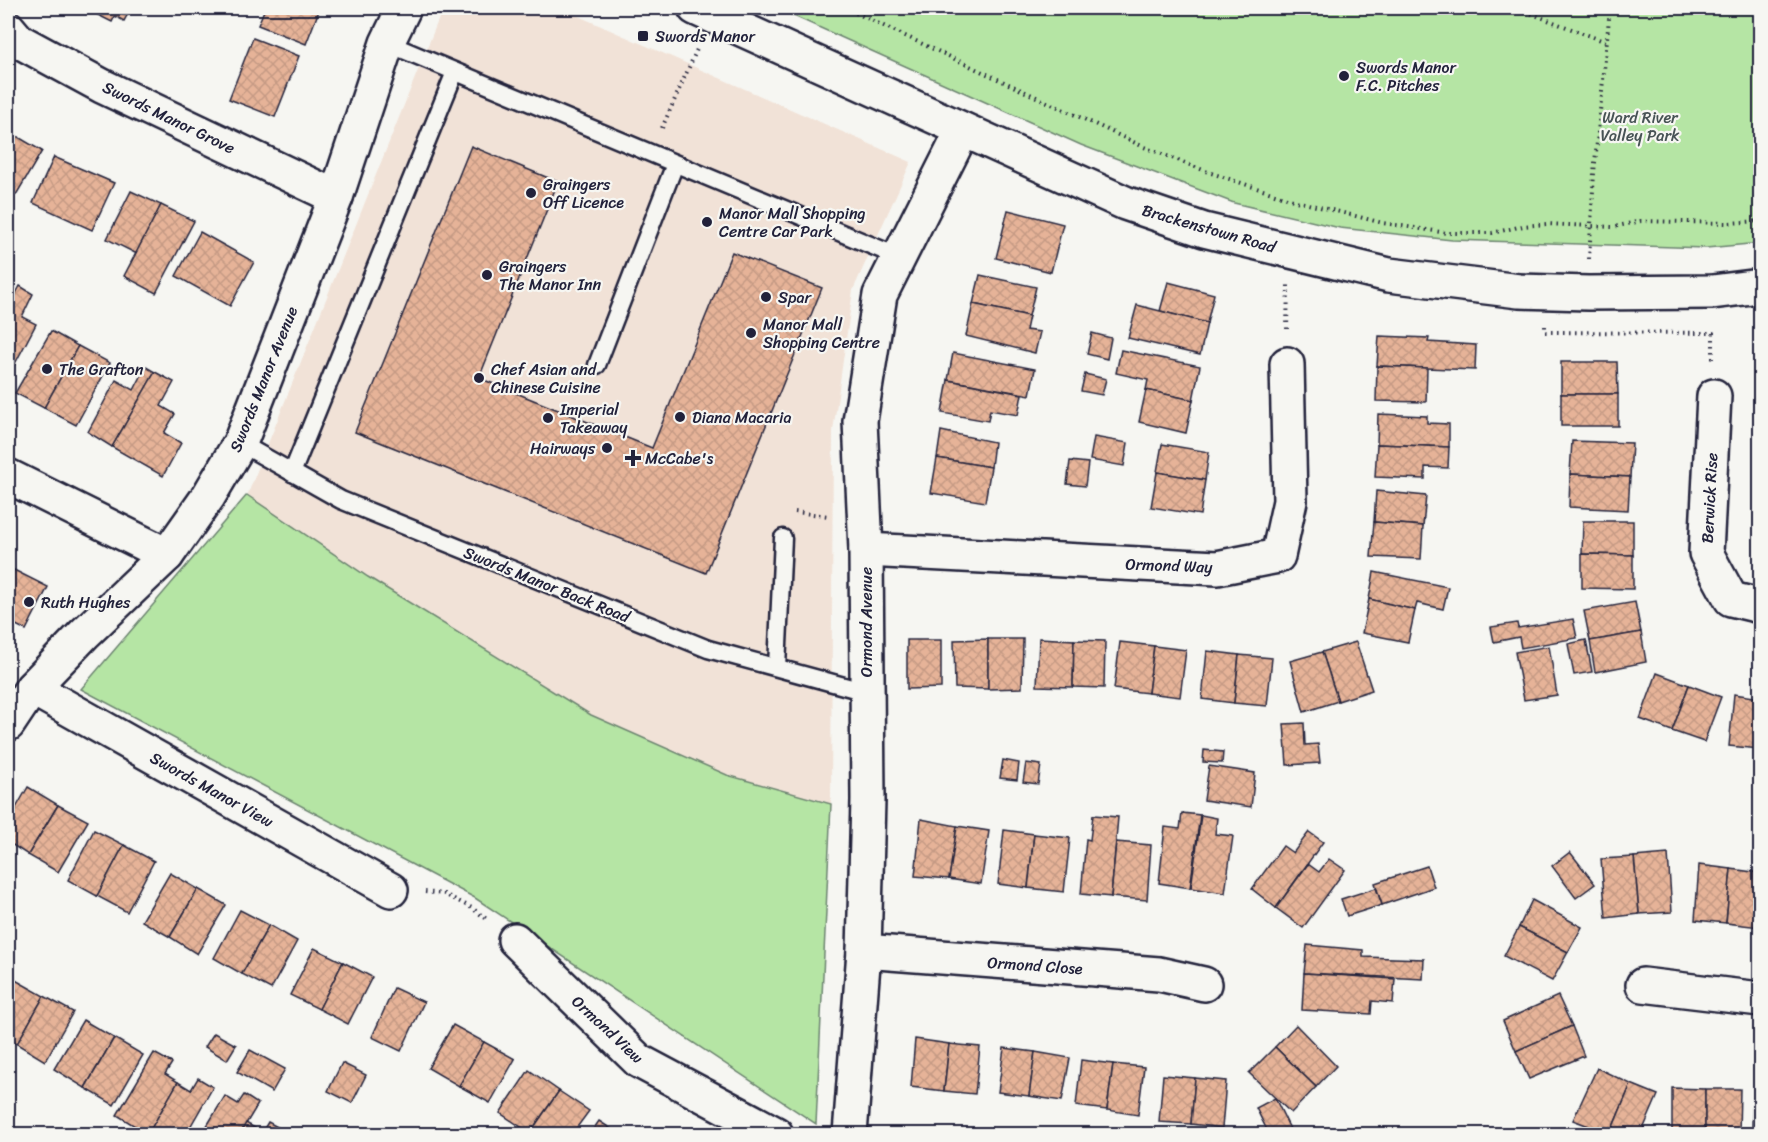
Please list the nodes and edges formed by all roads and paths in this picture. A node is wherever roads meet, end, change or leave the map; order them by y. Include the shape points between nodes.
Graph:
1 (404, 8) edge
2 (845, 8) edge
3 (1508, 8) edge
4 (1610, 8) edge
5 (704, 11) edge
6 (8, 28) edge
7 (1607, 42) junction
8 (387, 43) junction
9 (455, 72) junction
10 (963, 130) junction
11 (651, 154) junction
12 (675, 164) junction
13 (336, 197) junction
14 (1761, 222) edge
15 (1590, 227) junction
16 (1288, 251) junction
17 (899, 257) junction
18 (1761, 286) edge
19 (1588, 293) junction
20 (1287, 364) joint
21 (597, 365) dead end
22 (1714, 396) dead end
23 (240, 443) junction
24 (292, 473) junction
25 (8, 476) edge
26 (865, 535) junction
27 (783, 538) joint
28 (166, 555) junction
29 (1761, 606) edge
30 (777, 667) junction
31 (32, 688) junction
32 (866, 692) junction
33 (8, 724) edge
34 (391, 890) joint
35 (515, 940) joint
36 (864, 951) junction
37 (1204, 984) dead end
38 (1643, 985) dead end
39 (1761, 999) edge
40 (776, 1134) edge
41 (850, 1134) edge

1 - 8 street, Swords Manor Avenue
2 - 15 path via 1144,147 1296,201 1383,223 1447,233 1492,233 1523,225
3 - 7 path
4 - 7 path
5 - 10 street, Brackenstown Road
5 - 11 path
6 - 13 street, Swords Manor Grove via 19,41 102,86
7 - 15 path
8 - 9 lane
8 - 13 street, Swords Manor Avenue
9 - 11 lane
9 - 24 lane
10 - 16 street, Brackenstown Road via 1125,203 1204,230
10 - 17 street, Ormond Avenue
11 - 12 lane
12 - 17 lane
12 - 21 lane
13 - 23 street, Swords Manor Avenue
14 - 15 path via 1641,221
15 - 19 path
16 - 19 street, Brackenstown Road via 1389,275 1519,291
16 - 20 path
17 - 26 street, Ormond Avenue via 880,295 860,422
18 - 19 street, Brackenstown Road via 1712,292
20 - 26 street, Ormond Way via 1290,501 1278,556 1217,568
22 - 29 street, Berwick Rise via 1706,554 1731,599
23 - 24 lane, Swords Manor Back Road
23 - 28 street, Swords Manor Avenue via 208,497
24 - 30 lane, Swords Manor Back Road via 341,500 708,649
25 - 28 street
26 - 27 path via 782,511
26 - 32 street, Ormond Avenue
27 - 30 lane
28 - 31 street, Swords Manor Avenue
30 - 32 lane, Swords Manor Back Road
31 - 33 street, Swords Manor Avenue
31 - 34 street, Swords Manor View
32 - 36 street, Ormond Avenue
34 - 35 path via 444,894 472,908
35 - 40 street, Ormond View via 639,1061
36 - 37 street, Ormond Close via 1159,974
36 - 41 street, Ormond Avenue
38 - 39 street

